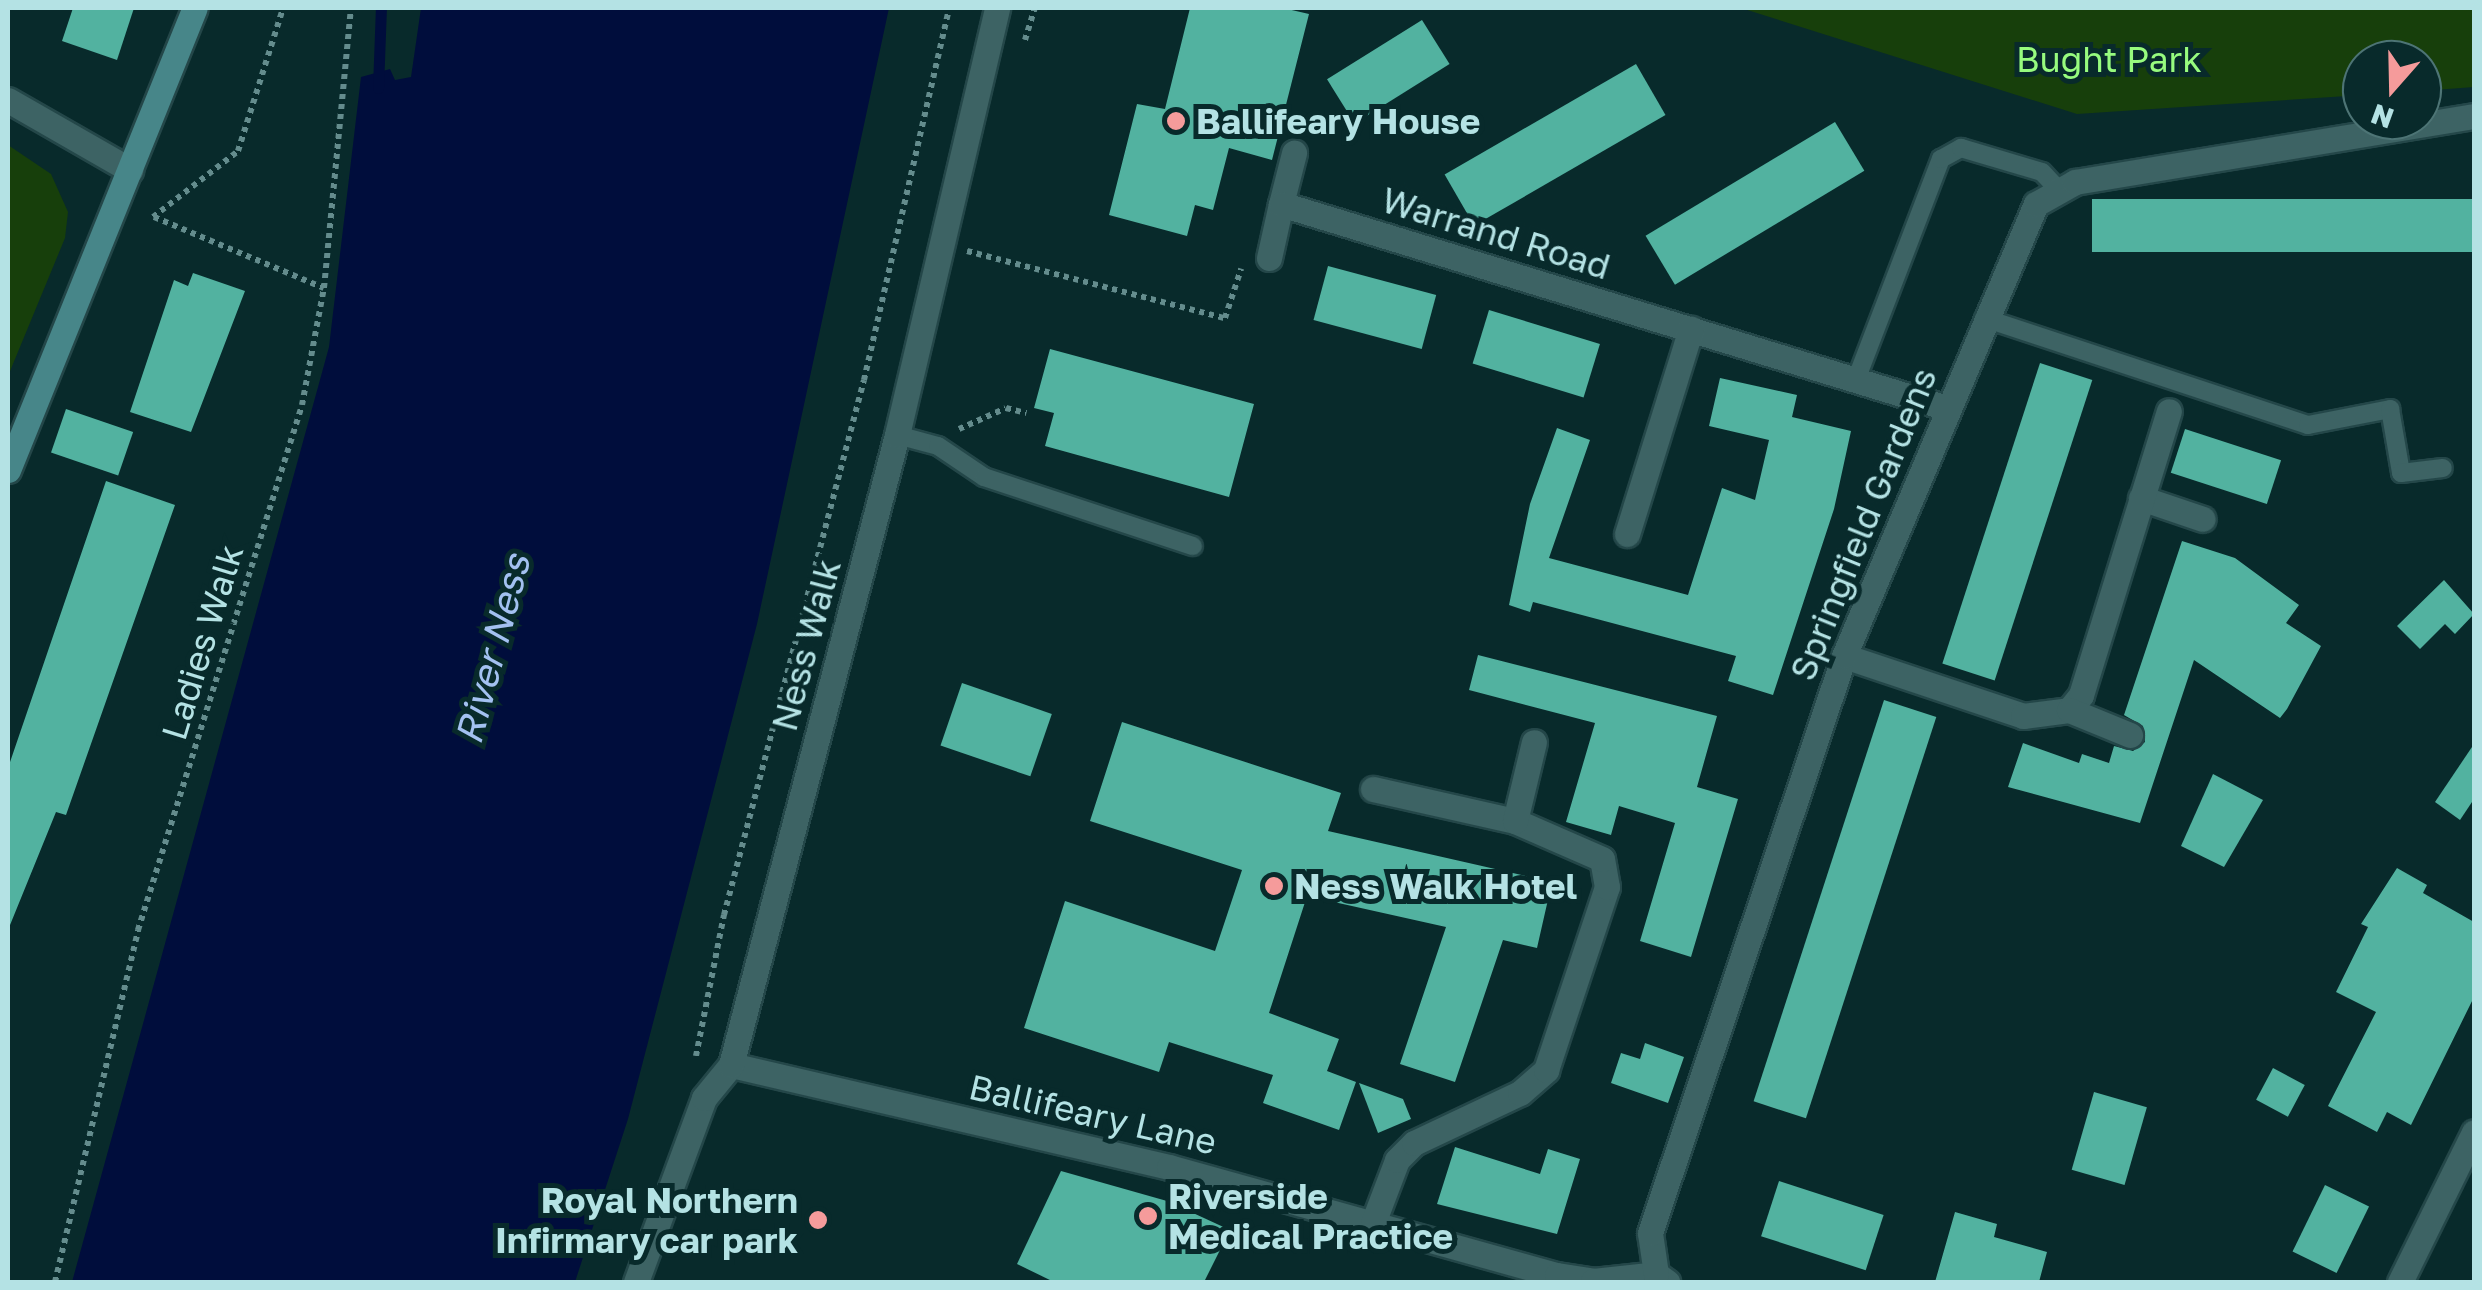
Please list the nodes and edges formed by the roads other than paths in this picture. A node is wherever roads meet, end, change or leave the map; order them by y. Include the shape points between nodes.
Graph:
1 (195, 8) edge
2 (997, 8) edge
3 (8, 100) edge
4 (2474, 116) edge
5 (1294, 153) dead end
6 (130, 170) junction
7 (2057, 188) junction
8 (1281, 204) junction
9 (1269, 258) road end
10 (1984, 318) junction
11 (1691, 329) junction
12 (1856, 380) junction
13 (1947, 408) junction
14 (2169, 411) dead end
15 (897, 435) junction
16 (2443, 468) dead end
17 (8, 470) edge
18 (2141, 498) junction
19 (2203, 519) dead end
20 (1626, 534) dead end
21 (1193, 546) dead end
22 (1844, 656) junction
23 (2069, 710) junction
24 (2130, 734) dead end
25 (1534, 742) dead end
26 (1372, 789) dead end
27 (1515, 821) junction
28 (731, 1065) junction
29 (2474, 1132) edge
30 (1373, 1223) junction
31 (1661, 1278) edge
32 (636, 1282) edge
33 (2400, 1282) edge

1 - 6 main road
2 - 15 street, Ness Walk
3 - 6 street
4 - 7 street
5 - 8 street
6 - 17 main road
7 - 10 street, Springfield Gardens via 2036,204
7 - 12 lane via 2042,172 1962,148 1942,159
8 - 9 street
8 - 11 street, Warrand Road
10 - 13 street, Springfield Gardens
10 - 16 lane via 2308,425 2390,409 2401,473
11 - 12 street, Warrand Road
11 - 20 street
12 - 13 street, Warrand Road
13 - 22 street, Springfield Gardens
14 - 18 street
15 - 21 lane via 938,446 984,477
15 - 28 street, Ness Walk
18 - 19 street
18 - 23 street via 2081,694
22 - 23 street via 2022,716
22 - 31 street, Springfield Gardens via 1650,1233
23 - 24 street
25 - 27 street
26 - 27 street
27 - 30 street via 1602,859 1608,887 1546,1070 1520,1092 1414,1143 1397,1160
28 - 30 street, Ballifeary Lane via 1169,1166
28 - 32 street, Ness Walk via 704,1098
29 - 33 street
30 - 31 street, Ballifeary Lane via 1575,1278

